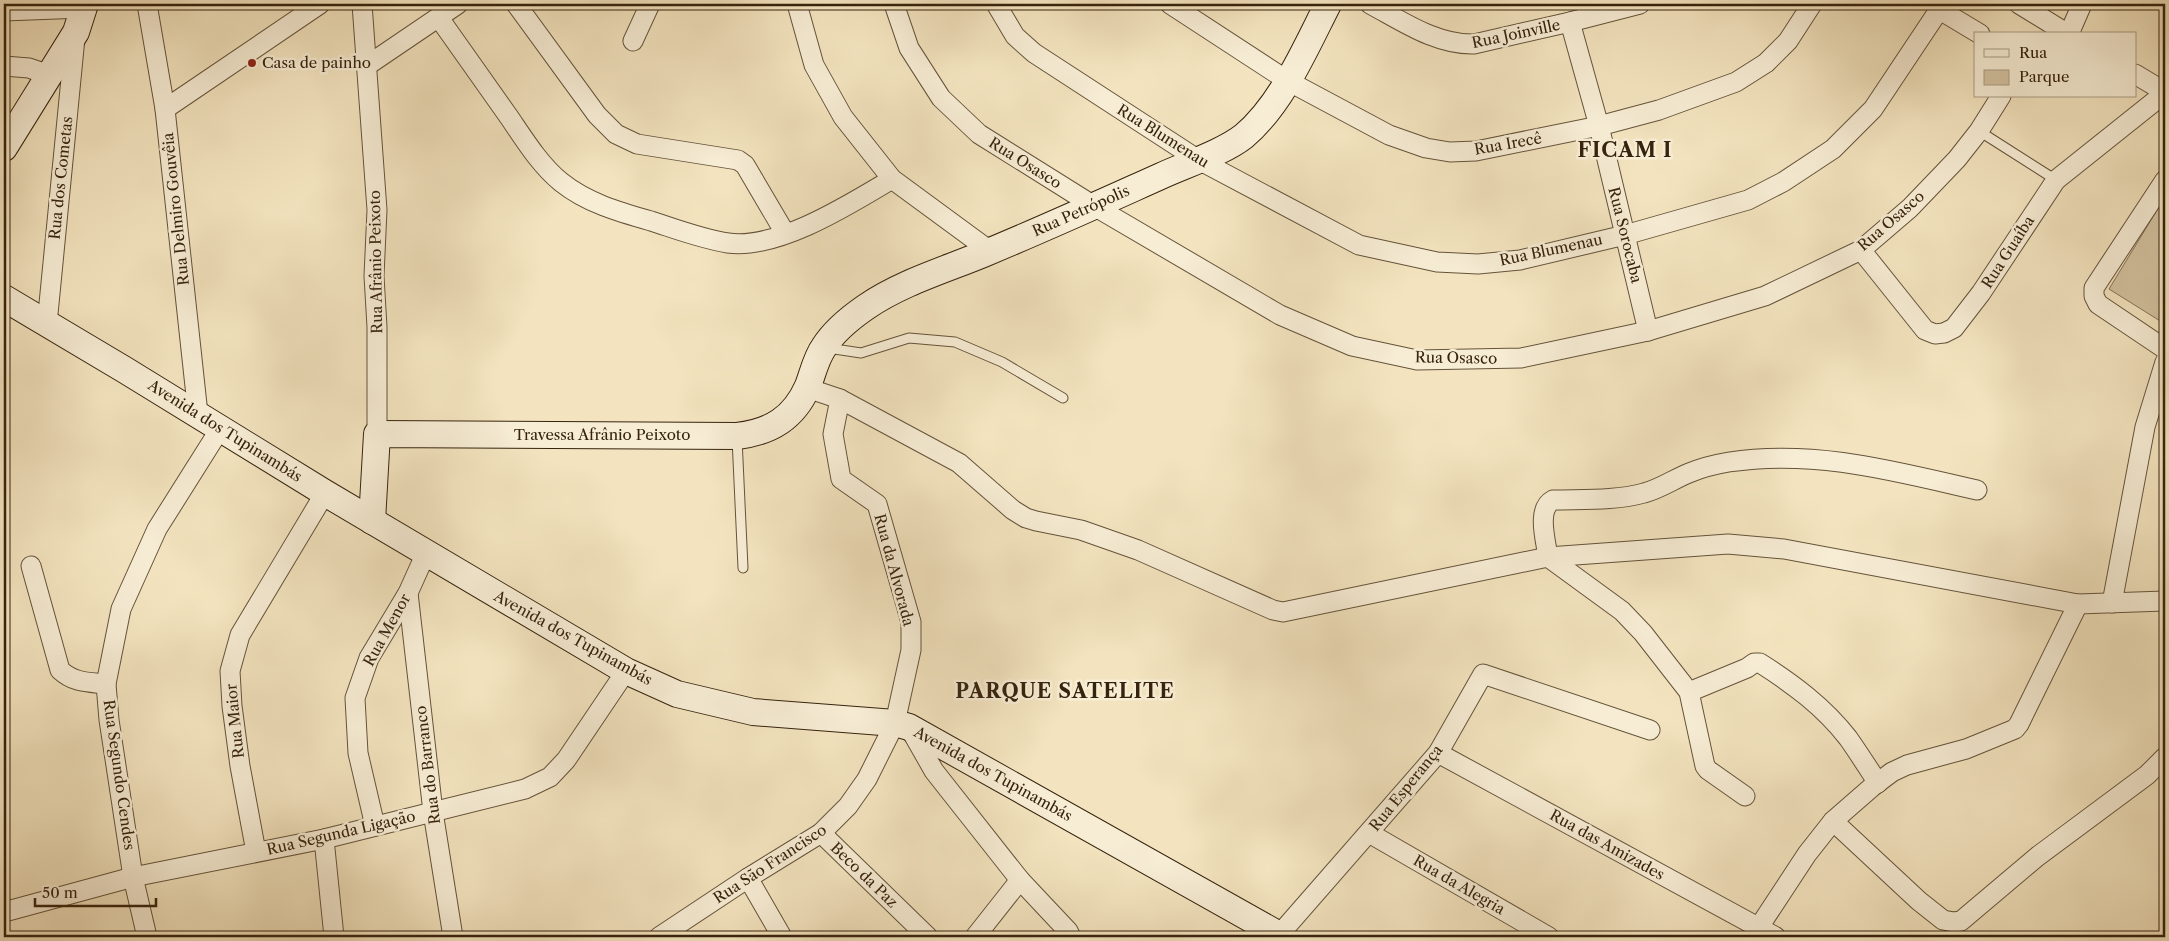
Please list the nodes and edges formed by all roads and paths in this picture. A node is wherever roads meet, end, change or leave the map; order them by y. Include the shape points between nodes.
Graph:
1 (147, 4) edge
2 (320, 4) edge
3 (362, 4) edge
4 (458, 4) edge
5 (516, 4) edge
6 (650, 4) edge
7 (797, 4) edge
8 (894, 4) edge
9 (996, 4) edge
10 (1170, 4) edge
11 (1328, 4) edge
12 (1370, 4) edge
13 (1640, 4) edge
14 (1812, 4) edge
15 (2019, 4) edge
16 (2082, 4) edge
17 (84, 6) edge
18 (1942, 7) edge
19 (4, 11) edge
20 (439, 18) junction
21 (1570, 22) junction
22 (76, 32) junction
23 (1977, 32) edge
24 (2066, 32) edge
25 (2070, 32) edge
26 (633, 41) dead end
27 (368, 65) junction
28 (4, 66) edge
29 (50, 74) junction
30 (2136, 75) edge
31 (1288, 81) junction
32 (2165, 92) edge
33 (2000, 98) edge
34 (165, 109) junction
35 (1598, 126) junction
36 (1979, 131) junction
37 (4, 148) edge
38 (1198, 159) junction
39 (892, 179) junction
40 (2056, 180) junction
41 (2165, 180) edge
42 (1094, 206) junction
43 (785, 233) junction
44 (1625, 235) junction
45 (1862, 250) junction
46 (990, 251) junction
47 (4, 298) edge
48 (47, 324) junction
49 (1648, 331) junction
50 (823, 347) junction
51 (2165, 349) edge
52 (2165, 362) edge
53 (807, 388) junction
54 (1063, 398) dead end
55 (840, 399) junction
56 (198, 414) junction
57 (220, 429) junction
58 (377, 434) junction
59 (737, 436) junction
60 (1977, 490) dead end
61 (325, 493) junction
62 (372, 521) junction
63 (426, 553) junction
64 (1548, 557) junction
65 (31, 566) dead end
66 (743, 568) dead end
67 (408, 593) junction
68 (2165, 601) edge
69 (2112, 603) junction
70 (2078, 604) junction
71 (626, 671) junction
72 (106, 684) junction
73 (1689, 692) junction
74 (902, 725) junction
75 (1650, 730) dead end
76 (938, 743) junction
77 (1438, 753) junction
78 (2165, 757) edge
79 (934, 771) junction
80 (1878, 783) junction
81 (1745, 796) dead end
82 (433, 812) junction
83 (1833, 821) junction
84 (375, 826) junction
85 (822, 833) junction
86 (1369, 834) junction
87 (324, 839) junction
88 (256, 852) junction
89 (134, 876) junction
90 (748, 878) junction
91 (1020, 880) junction
92 (4, 912) edge
93 (1759, 927) junction
94 (1281, 936) edge
95 (147, 937) edge
96 (334, 937) edge
97 (453, 937) edge
98 (659, 937) edge
99 (782, 937) edge
100 (928, 937) edge
101 (975, 937) edge
102 (1071, 937) edge
103 (1549, 937) edge
104 (1776, 937) edge

1 - 34 street, Rua Delmiro Gouvêia
2 - 34 street
3 - 27 street, Rua Afrânio Peixoto
4 - 20 street
5 - 43 street via 598,115 616,134 637,144 738,160 745,165
6 - 26 street
7 - 39 street via 814,65 843,117
8 - 42 street, Rua Osasco via 909,48 942,98 979,134
9 - 38 street, Rua Blumenau via 1015,36 1034,54
10 - 31 street, Rua Irecê
11 - 31 street, Rua Petrópolis
12 - 21 street, Rua Joinville via 1441,40 1459,44 1474,44
13 - 21 street, Rua Joinville
14 - 35 street, Rua Irecê via 1788,41 1766,63 1736,82 1659,110
15 - 24 street
16 - 25 street
17 - 19 street
17 - 22 street
18 - 23 street
18 - 44 street, Rua Blumenau via 1873,109 1832,149 1783,182 1748,200
20 - 27 street
20 - 43 street via 531,148 560,182 590,201 729,243 750,244
21 - 35 street, Rua Sorocaba
22 - 29 street
22 - 48 street, Rua dos Cometas
27 - 58 street, Rua Afrânio Peixoto via 376,210
28 - 29 street
29 - 37 street
30 - 32 street
31 - 35 street, Rua Irecê via 1389,135 1426,148 1450,152 1476,152
31 - 38 street, Rua Petrópolis via 1242,137
32 - 40 street, Rua Guaíba
33 - 36 street, Rua Osasco
34 - 56 street, Rua Delmiro Gouvêia
35 - 44 street, Rua Sorocaba
36 - 40 lane
36 - 45 street, Rua Osasco via 1910,208
38 - 42 street, Rua Petrópolis
38 - 44 street, Rua Blumenau via 1359,245 1437,262 1478,264 1520,260
39 - 43 street via 831,215
39 - 46 street
40 - 45 street, Rua Guaíba via 1981,293 1954,328 1944,333 1926,330
41 - 51 street via 2094,288 2098,304
42 - 46 street, Rua Petrópolis
42 - 49 street, Rua Osasco via 1280,314 1352,346 1417,360 1521,358
44 - 49 street, Rua Sorocaba
45 - 49 street, Rua Osasco via 1765,296
46 - 50 street, Rua Petrópolis via 900,288 866,307
47 - 48 street, Avenida dos Tupinambás
48 - 56 street, Avenida dos Tupinambás
50 - 53 street, Rua Petrópolis
50 - 54 lane via 861,353 909,338 955,342 1002,362
52 - 69 street via 2145,427
53 - 55 street
53 - 59 street, Travessa Afrânio Peixoto via 795,408 781,422 768,430
55 - 64 street via 959,463 1026,518 1081,530 1138,550 1273,610 1297,610
55 - 74 street, Rua da Alvorada via 832,434 841,479 877,504 911,622
56 - 57 street, Avenida dos Tupinambás
57 - 61 street, Avenida dos Tupinambás
57 - 72 street, Rua Segundo Cendes via 157,529 121,609
58 - 59 street, Travessa Afrânio Peixoto
58 - 62 street, Rua Afrânio Peixoto
59 - 66 lane
60 - 64 street via 1870,466 1817,458 1772,457 1728,463 1691,472 1645,493 1549,502 1543,514
61 - 62 street, Avenida dos Tupinambás
61 - 88 street, Rua Maior via 240,634 230,672 240,766
62 - 63 street, Avenida dos Tupinambás
63 - 67 street, Rua Menor
63 - 71 street, Avenida dos Tupinambás
64 - 70 street via 1728,544 1774,548
64 - 73 street via 1622,611
65 - 72 street via 60,670 76,681
67 - 82 street, Rua do Barranco
67 - 84 street, Rua Menor via 369,658 355,698 358,753
68 - 69 street
69 - 70 street
70 - 80 street via 2015,729 1966,749 1907,765
71 - 74 street, Avenida dos Tupinambás via 677,694 753,712
71 - 82 street, Rua Segunda Ligação via 566,760 550,777 525,789
72 - 89 street, Rua Segundo Cendes
73 - 80 street via 1760,663 1792,683 1815,703 1847,737
73 - 81 street via 1705,766
74 - 76 street, Avenida dos Tupinambás
74 - 79 street
74 - 85 street, Rua São Francisco via 848,806
75 - 77 street, Rua Esperança via 1483,674
76 - 79 street
76 - 94 street, Avenida dos Tupinambás
77 - 86 street, Rua Esperança
77 - 93 street, Rua das Amizades
78 - 83 street via 2147,775 2038,856 1961,921 1942,920
79 - 91 street
80 - 83 street
82 - 84 street, Rua Segunda Ligação
82 - 97 street, Rua do Barranco
83 - 93 street
84 - 87 street, Rua Segunda Ligação
85 - 90 street, Rua São Francisco
85 - 100 street, Beco da Paz
86 - 94 street, Rua Esperança
86 - 103 street, Rua da Alegria
87 - 88 street, Rua Segunda Ligação
87 - 96 street
88 - 89 street, Rua Segunda Ligação
89 - 92 street, Rua Segunda Ligação
89 - 95 street, Rua Segundo Cendes
90 - 98 street, Rua São Francisco
90 - 99 street
91 - 101 street
91 - 102 street
93 - 104 street, Rua das Amizades

